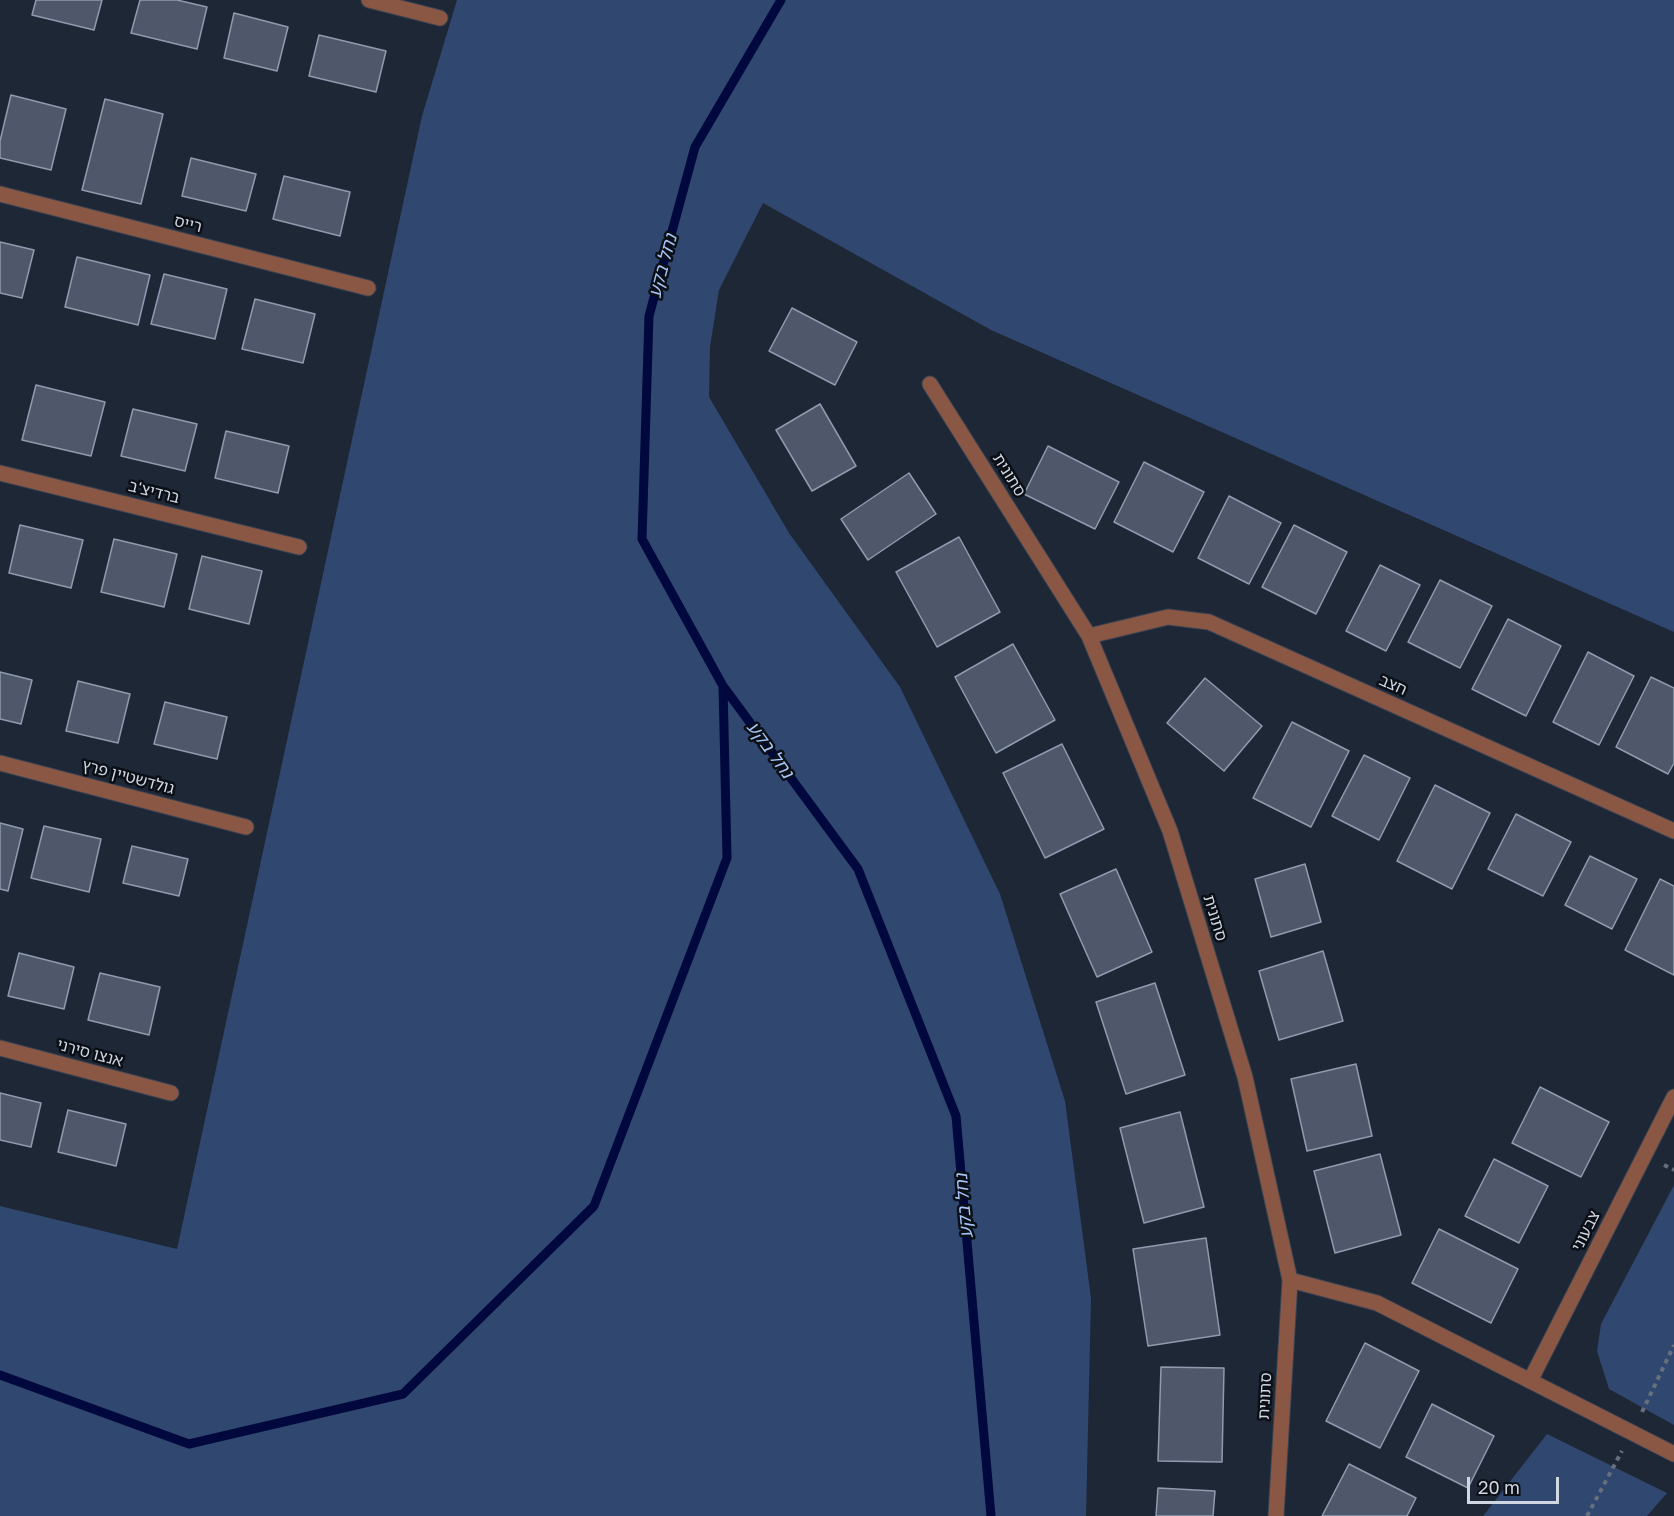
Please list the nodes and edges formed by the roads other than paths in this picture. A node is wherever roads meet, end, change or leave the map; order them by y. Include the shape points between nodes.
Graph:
1 (369, 0) edge
2 (440, 18) dead end
3 (0, 194) edge
4 (368, 288) dead end
5 (930, 384) dead end
6 (0, 473) edge
7 (299, 547) dead end
8 (1089, 636) junction
9 (0, 763) edge
10 (246, 827) dead end
11 (1674, 831) edge
12 (0, 1048) edge
13 (171, 1093) dead end
14 (1674, 1097) edge
15 (1290, 1280) junction
16 (1530, 1381) junction
17 (1674, 1454) edge
18 (1276, 1516) edge

1 - 2 street
3 - 4 street, רייס
5 - 8 street, סתונית
6 - 7 street, ברדיצ'ב
8 - 11 street, חצב via 1168,617 1209,622
8 - 15 street, סתונית via 1170,831 1245,1077
9 - 10 street, גולדשטיין פרץ
12 - 13 street, אנצו סירני
14 - 16 street, צבעוני
15 - 16 street via 1377,1303
15 - 18 street, סתונית
16 - 17 street

